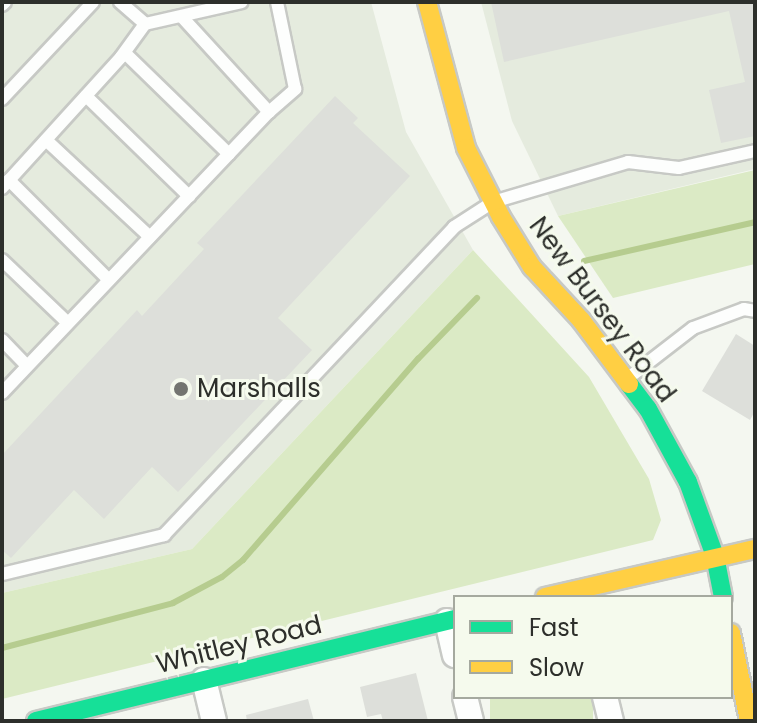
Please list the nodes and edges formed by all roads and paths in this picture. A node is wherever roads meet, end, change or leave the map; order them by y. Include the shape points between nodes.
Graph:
1 (93, 2) edge
2 (120, 2) edge
3 (242, 2) edge
4 (277, 2) edge
5 (427, 2) edge
6 (182, 17) junction
7 (145, 24) junction
8 (125, 53) junction
9 (86, 96) junction
10 (2, 99) edge
11 (269, 112) junction
12 (46, 140) junction
13 (755, 151) edge
14 (229, 154) junction
15 (6, 184) edge
16 (189, 196) junction
17 (493, 202) junction
18 (150, 237) junction
19 (2, 260) edge
20 (109, 280) junction
21 (755, 311) edge
22 (68, 323) junction
23 (2, 340) edge
24 (27, 366) junction
25 (627, 379) junction
26 (2, 393) edge
27 (755, 549) edge
28 (715, 556) junction
29 (2, 574) edge
30 (579, 593) edge
31 (723, 595) edge
32 (451, 620) edge
33 (733, 643) edge
34 (204, 680) junction
35 (755, 682) edge
36 (466, 699) edge
37 (606, 699) edge
38 (749, 719) edge
39 (36, 721) edge
40 (214, 721) edge
41 (471, 721) edge
42 (611, 721) edge

1 - 10 lane
2 - 7 lane
3 - 6 lane
4 - 11 lane via 295,89
5 - 17 street, New Bursey Road via 459,126
6 - 7 lane
6 - 11 lane
7 - 8 lane
8 - 9 lane
8 - 14 lane
9 - 12 lane
9 - 16 lane
11 - 14 lane
12 - 15 lane
12 - 18 lane
13 - 17 lane via 679,168 628,162
14 - 16 lane
15 - 20 lane
16 - 18 lane
17 - 25 street, New Bursey Road via 532,267
17 - 29 lane via 454,227 164,535
18 - 20 lane
19 - 22 lane
20 - 22 lane
21 - 25 lane via 744,309 693,328
22 - 24 lane
23 - 24 lane
24 - 26 lane
25 - 28 street, New Bursey Road via 688,482
27 - 28 street
28 - 30 street
28 - 31 street, New Bursey Road
32 - 34 street, Whitley Road
33 - 38 street
34 - 39 street, Whitley Road
34 - 40 street
35 - 38 street
36 - 41 street
37 - 42 street

